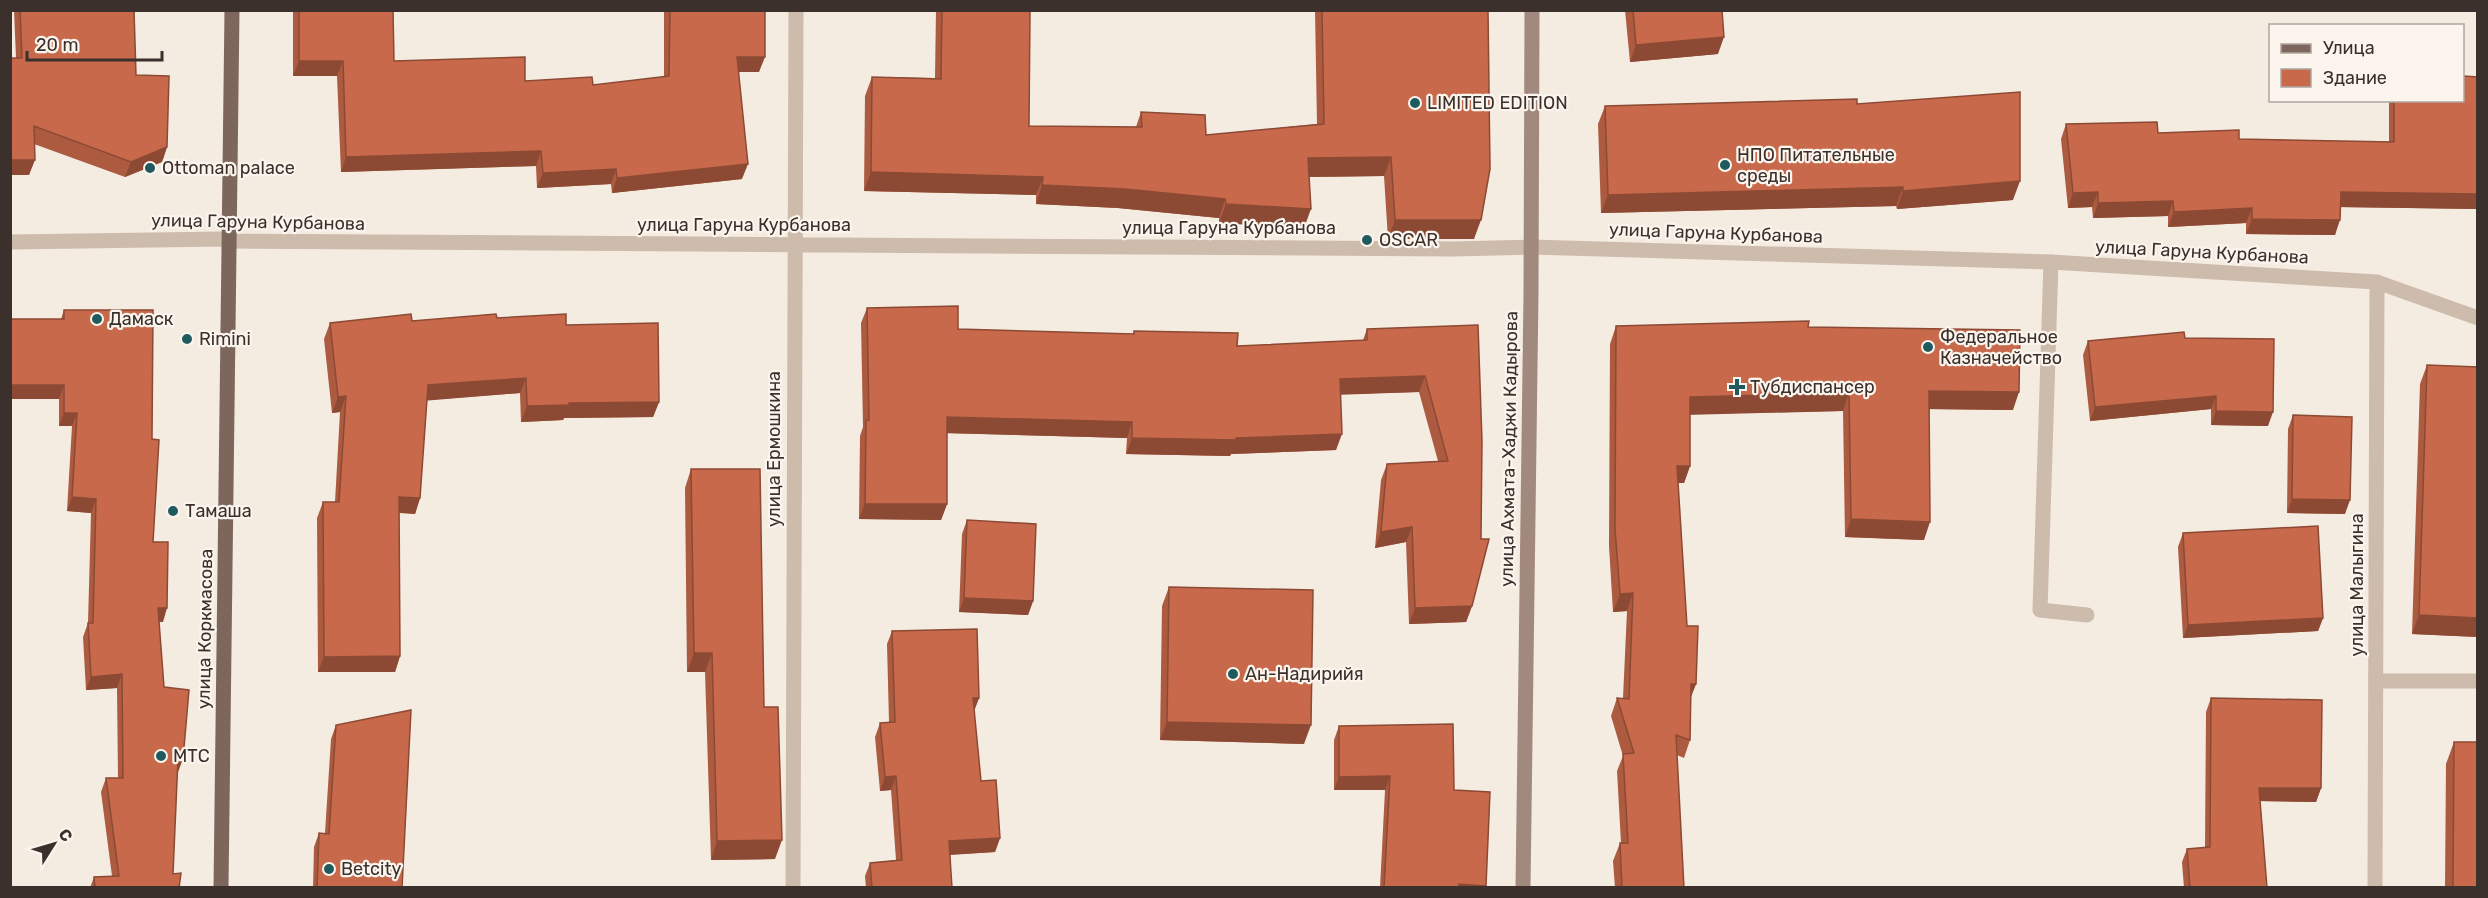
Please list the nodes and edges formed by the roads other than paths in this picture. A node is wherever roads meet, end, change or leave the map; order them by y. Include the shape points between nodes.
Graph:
1 (232, 10) edge
2 (796, 10) edge
3 (1532, 10) edge
4 (230, 241) junction
5 (10, 242) edge
6 (794, 245) junction
7 (1531, 247) junction
8 (2051, 262) junction
9 (2377, 282) junction
10 (2478, 318) edge
11 (2087, 615) dead end
12 (2376, 681) junction
13 (2478, 681) edge
14 (221, 888) edge
15 (793, 888) edge
16 (1523, 888) edge
17 (2375, 888) edge

1 - 4 main road, улица Коркмасова
2 - 6 street, улица Ермошкина
3 - 7 main road, улица Ахмата-Хаджи Кадырова
4 - 5 street, улица Гаруна Курбанова
4 - 6 street, улица Гаруна Курбанова
4 - 14 main road, улица Коркмасова
6 - 7 street, улица Гаруна Курбанова
6 - 15 street, улица Ермошкина
7 - 8 street, улица Гаруна Курбанова
7 - 16 main road, улица Ахмата-Хаджи Кадырова
8 - 9 street, улица Гаруна Курбанова
8 - 11 street via 2040,610
9 - 10 street, улица Гаруна Курбанова
9 - 12 street, улица Малыгина
12 - 13 street
12 - 17 street, улица Малыгина

